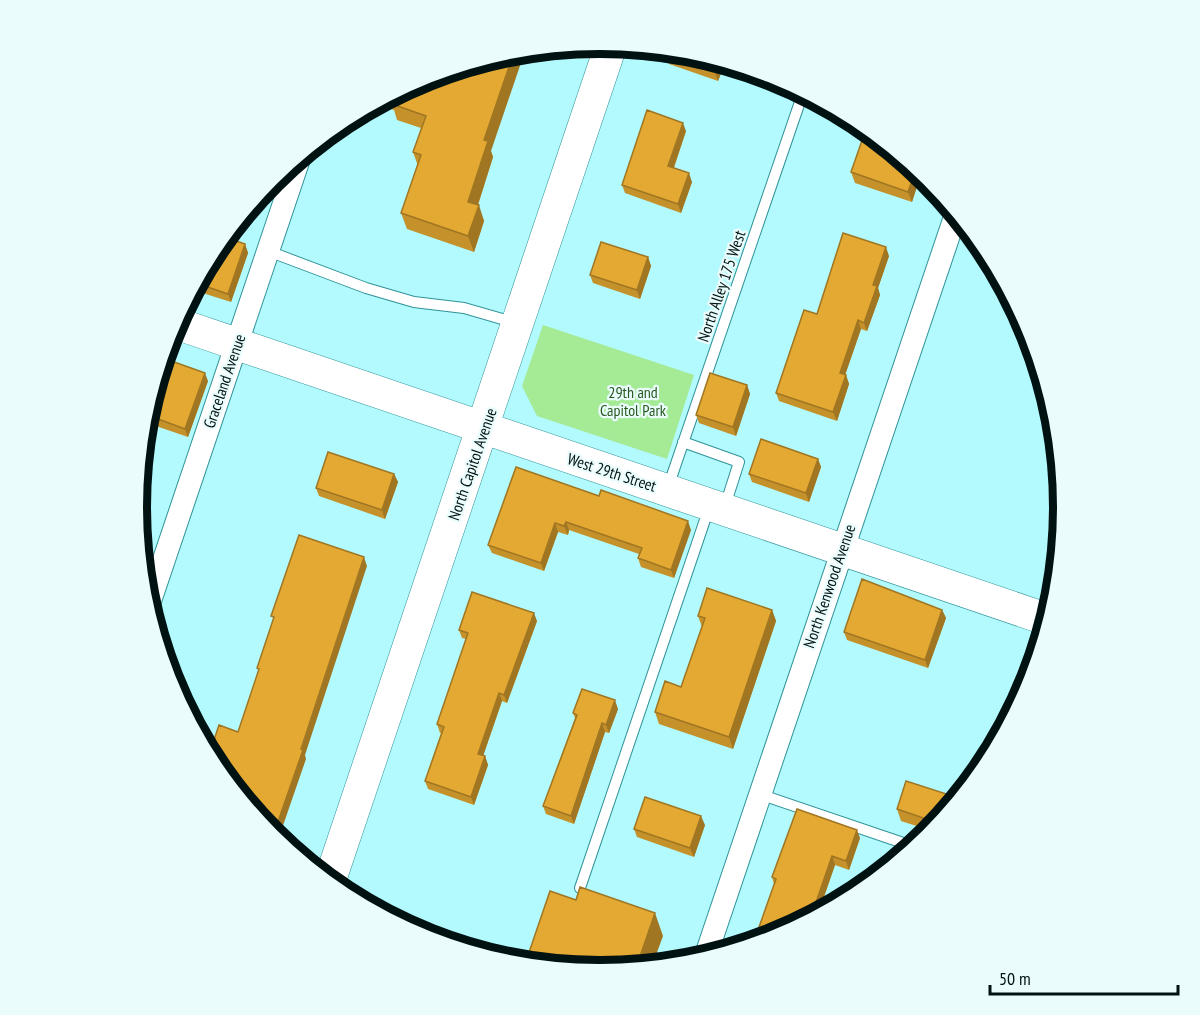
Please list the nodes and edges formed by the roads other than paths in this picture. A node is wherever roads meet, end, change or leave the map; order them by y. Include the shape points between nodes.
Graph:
1 (608, 54) edge
2 (800, 101) edge
3 (294, 173) edge
4 (953, 223) edge
5 (268, 251) junction
6 (519, 324) junction
7 (184, 326) edge
8 (236, 344) junction
9 (483, 429) junction
10 (683, 442) junction
11 (667, 490) junction
12 (717, 507) junction
13 (841, 550) junction
14 (154, 589) edge
15 (1040, 617) edge
16 (759, 794) junction
17 (904, 843) edge
18 (332, 873) edge
19 (580, 888) edge
20 (708, 948) edge

1 - 6 main road, North Capitol Avenue
2 - 10 lane, North Alley 175 West
3 - 5 street, Graceland Avenue
4 - 13 street, North Kenwood Avenue
5 - 6 lane via 414,302 464,308
5 - 8 street, Graceland Avenue
6 - 9 main road, North Capitol Avenue
7 - 8 main road, West 29th Street
8 - 9 main road, West 29th Street
8 - 14 street, Graceland Avenue
9 - 11 main road, West 29th Street
9 - 18 main road, North Capitol Avenue
10 - 11 lane, North Alley 175 West
10 - 12 lane via 739,462
11 - 12 main road, West 29th Street
12 - 13 main road, West 29th Street
12 - 19 lane
13 - 15 main road, West 29th Street
13 - 16 street, North Kenwood Avenue
16 - 17 lane
16 - 20 street, North Kenwood Avenue

